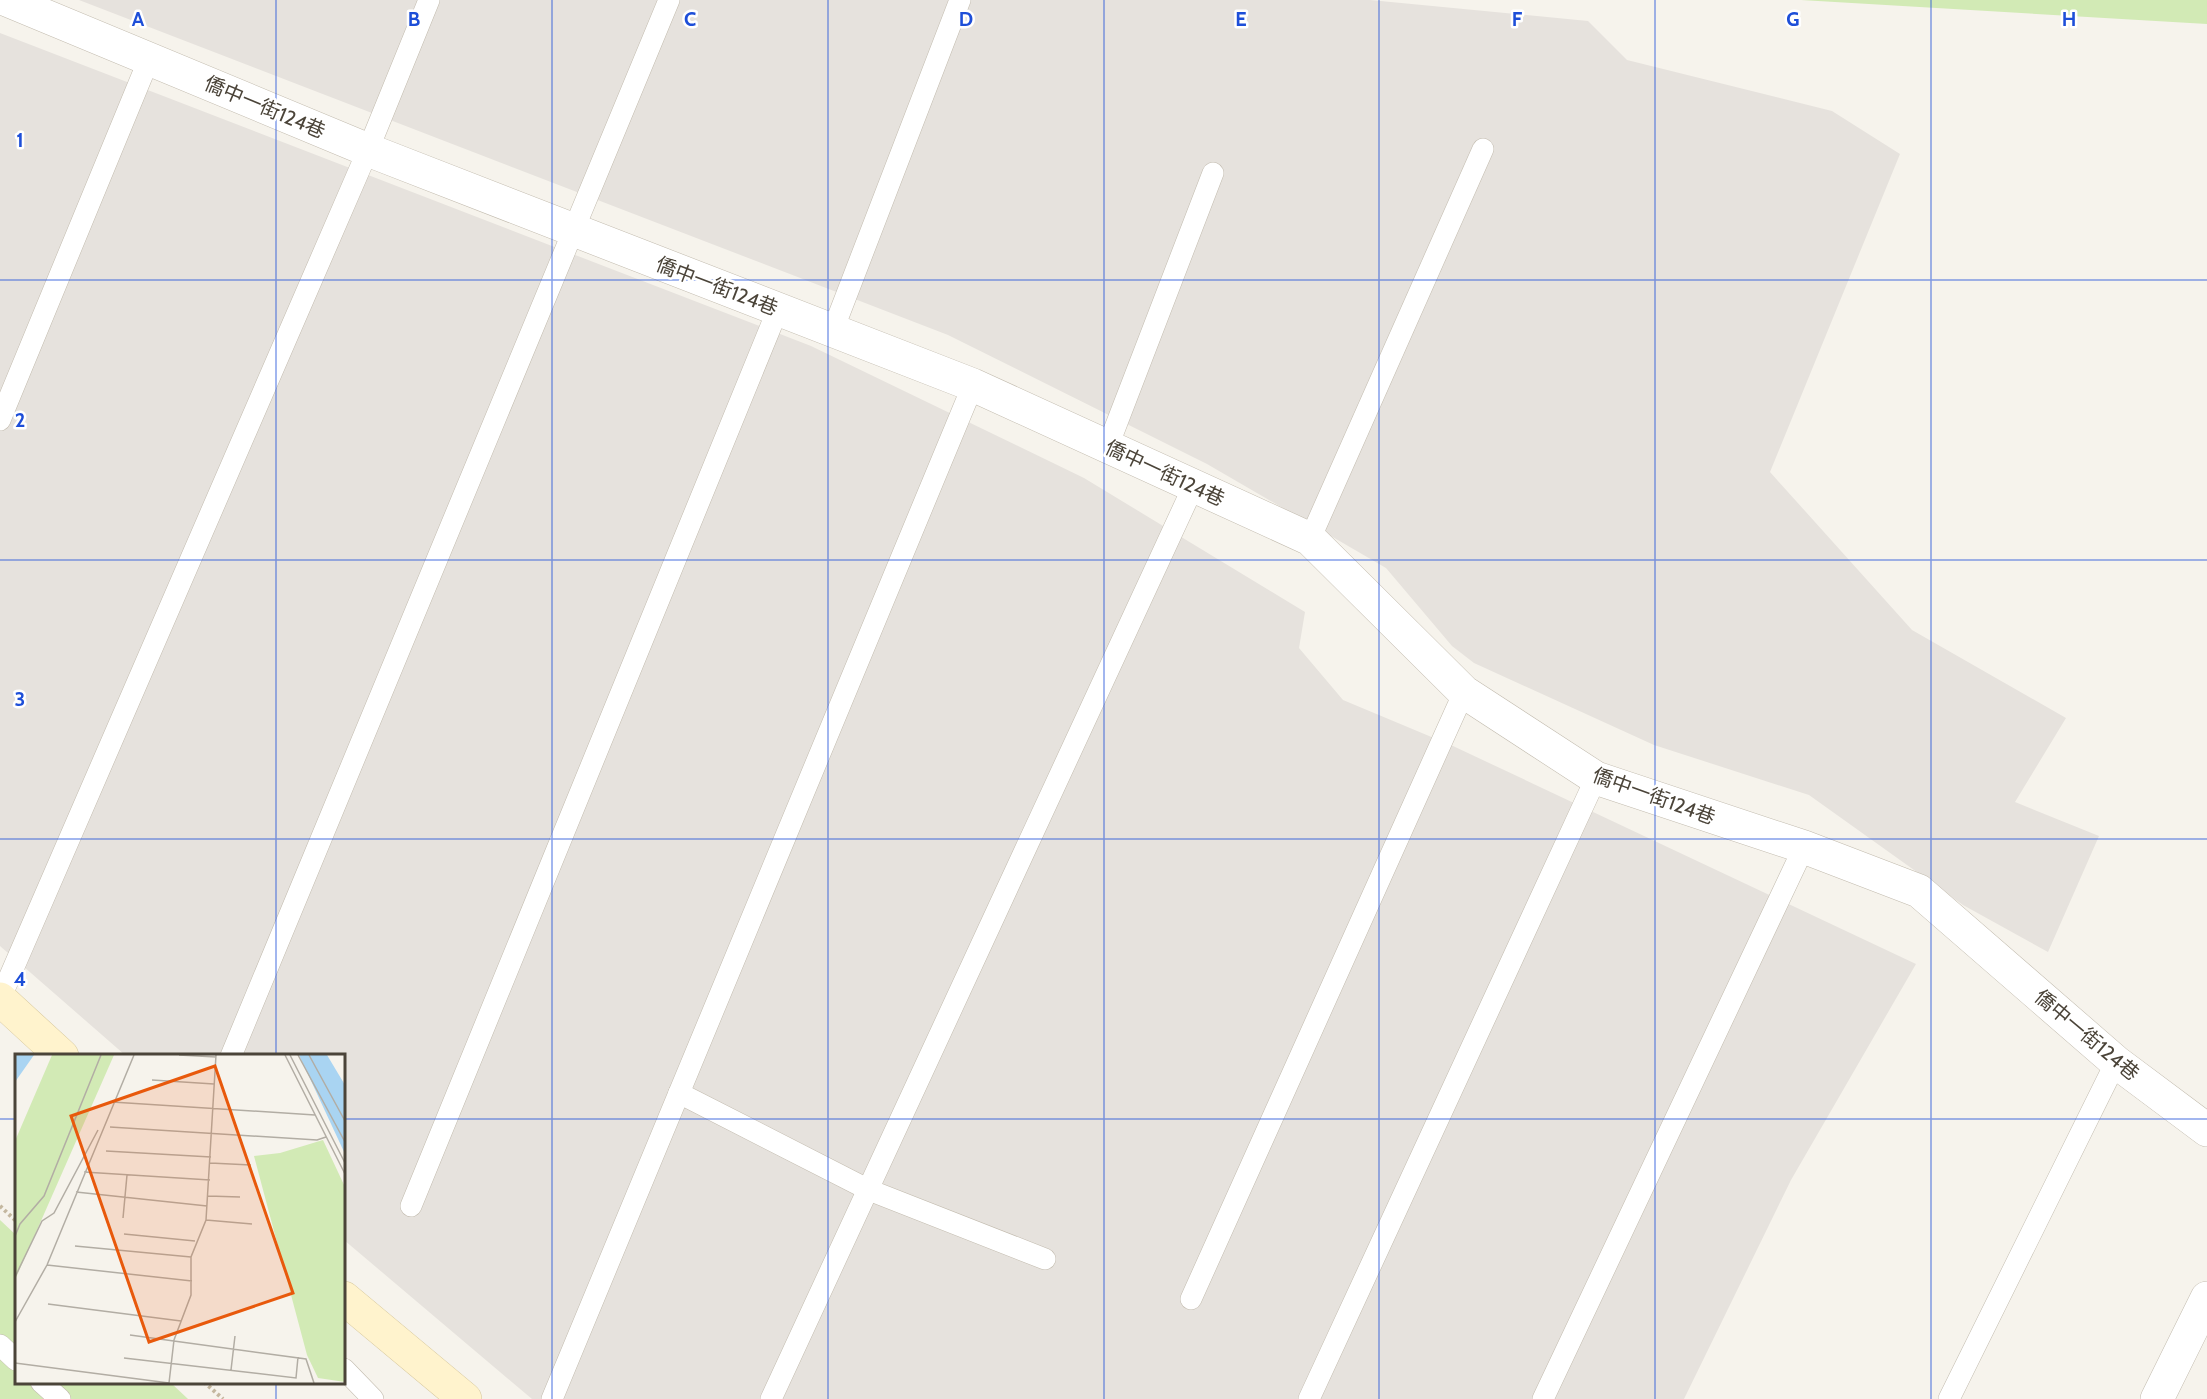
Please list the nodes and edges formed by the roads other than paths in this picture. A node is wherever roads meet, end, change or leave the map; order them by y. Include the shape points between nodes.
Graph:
1 (7, 0) edge
2 (429, 0) edge
3 (669, 0) edge
4 (960, 0) edge
5 (149, 59) junction
6 (1483, 149) dead end
7 (368, 150) junction
8 (1213, 173) dead end
9 (573, 230) junction
10 (778, 309) junction
11 (833, 330) junction
12 (973, 385) junction
13 (0, 420) edge
14 (1108, 446) junction
15 (1194, 486) junction
16 (1310, 539) junction
17 (1464, 692) junction
18 (1596, 778) junction
19 (1804, 847) junction
20 (0, 999) edge
21 (60, 1054) edge
22 (232, 1054) edge
23 (2116, 1062) junction
24 (679, 1093) junction
25 (2207, 1130) edge
26 (869, 1190) junction
27 (411, 1206) dead end
28 (1046, 1259) dead end
29 (2207, 1298) edge
30 (345, 1299) edge
31 (1191, 1299) dead end
32 (0, 1345) edge
33 (15, 1359) edge
34 (345, 1370) edge
35 (43, 1384) edge
36 (60, 1399) edge
37 (373, 1399) edge
38 (465, 1399) edge
39 (552, 1399) edge
40 (771, 1399) edge
41 (1309, 1399) edge
42 (1543, 1399) edge
43 (1949, 1399) edge
44 (2157, 1399) edge

1 - 5 street, 僑中一街124巷
2 - 7 lane
3 - 9 lane
4 - 11 lane
5 - 7 street, 僑中一街124巷
5 - 13 lane
6 - 16 lane
7 - 9 street, 僑中一街124巷
7 - 20 lane
8 - 14 lane
9 - 10 street, 僑中一街124巷
9 - 22 lane
10 - 11 street, 僑中一街124巷
10 - 27 lane
11 - 12 street, 僑中一街124巷
12 - 14 street, 僑中一街124巷
12 - 24 lane
14 - 15 street, 僑中一街124巷
15 - 16 street, 僑中一街124巷
15 - 26 lane
16 - 17 street, 僑中一街124巷
17 - 18 street, 僑中一街124巷
17 - 31 lane
18 - 19 street, 僑中一街124巷
18 - 41 lane
19 - 23 street, 僑中一街124巷 via 1919,891
19 - 42 lane
20 - 21 street
23 - 25 street, 僑中一街124巷
23 - 43 lane
24 - 26 lane
24 - 39 lane
26 - 28 lane
26 - 40 lane
29 - 44 street
30 - 38 street
32 - 33 lane
34 - 37 lane
35 - 36 lane

